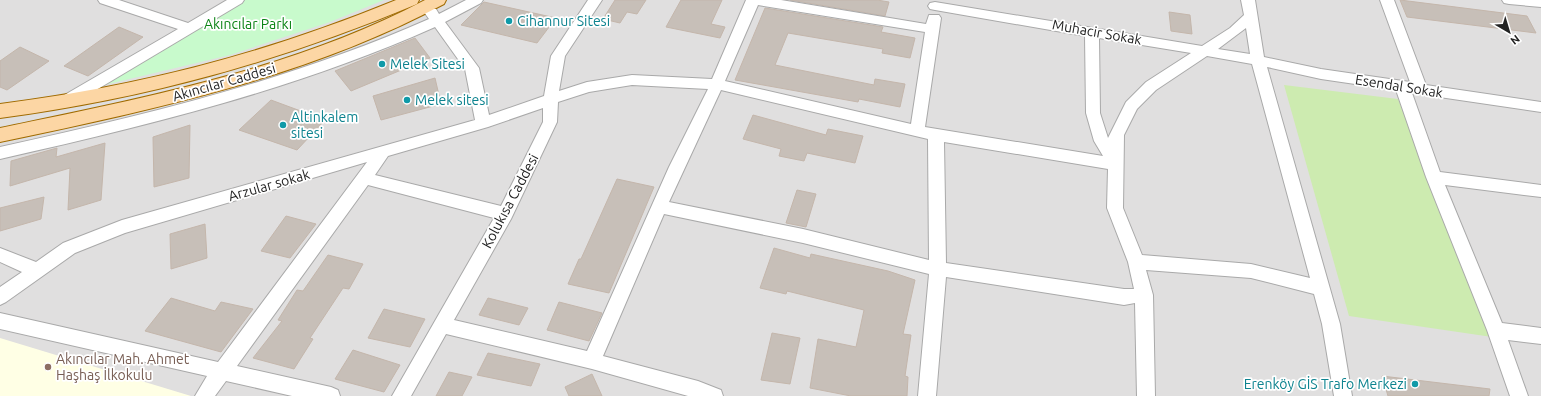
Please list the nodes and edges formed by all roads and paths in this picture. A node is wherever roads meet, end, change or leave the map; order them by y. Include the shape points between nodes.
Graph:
1 (105, 0) edge
2 (237, 0) edge
3 (476, 0) edge
4 (595, 0) edge
5 (754, 0) edge
6 (1248, 0) edge
7 (1388, 0) edge
8 (1509, 0) edge
9 (936, 3) edge
10 (1540, 3) edge
11 (428, 6) edge
12 (1251, 16) junction
13 (189, 28) junction
14 (932, 29) junction
15 (1092, 31) junction
16 (1204, 50) junction
17 (1258, 60) junction
18 (717, 84) junction
19 (1402, 86) junction
20 (1420, 89) junction
21 (551, 99) junction
22 (64, 103) junction
23 (1541, 107) edge
24 (0, 111) edge
25 (483, 123) junction
26 (917, 131) junction
27 (0, 135) edge
28 (936, 135) junction
29 (383, 152) junction
30 (0, 153) edge
31 (1116, 164) junction
32 (1434, 177) junction
33 (364, 178) junction
34 (1541, 191) edge
35 (660, 207) junction
36 (505, 214) junction
37 (0, 255) edge
38 (1136, 262) junction
39 (938, 269) junction
40 (36, 270) junction
41 (1321, 288) junction
42 (1144, 295) junction
43 (0, 297) edge
44 (0, 321) edge
45 (442, 325) junction
46 (1496, 330) junction
47 (1541, 336) edge
48 (592, 361) junction
49 (222, 371) junction
50 (204, 396) edge
51 (331, 396) edge
52 (401, 396) edge
53 (714, 396) edge
54 (927, 396) edge
55 (1146, 396) edge
56 (1343, 396) edge
57 (1519, 396) edge

1 - 13 street
2 - 13 street
3 - 11 street
4 - 21 street, Kolukısa Caddesi via 558,56
5 - 14 street
5 - 18 street
6 - 12 street
7 - 20 street
8 - 10 street
9 - 14 street
9 - 15 street, Muhacir Sokak
11 - 22 main road, Akıncılar Caddesi via 345,27 253,59 135,89
11 - 25 street via 472,68
11 - 27 main road, Akıncılar Caddesi via 397,23 270,69 182,94
11 - 30 street via 331,64 242,94 164,116
12 - 16 street via 1235,31
12 - 17 street
13 - 22 street
14 - 26 street
15 - 16 street, Muhacir Sokak
15 - 31 street via 1093,113 1102,141
16 - 17 street, Muhacir Sokak
16 - 31 street via 1151,86 1131,106 1116,135
17 - 19 street, Esendal Sokak via 1321,74
17 - 41 street
18 - 21 street, Arzular sokak via 632,80 587,87
18 - 26 street, Arzular sokak
18 - 35 street
19 - 20 street, Esendal Sokak
19 - 32 street
20 - 23 street, Esendal Sokak
21 - 25 street, Arzular sokak
21 - 36 street, Kolukısa Caddesi via 550,122
22 - 24 main road, Akıncılar Caddesi
25 - 29 street, Arzular sokak
26 - 28 street, Arzular sokak
28 - 31 street, Arzular sokak
28 - 39 street
29 - 33 street
29 - 40 street, Arzular sokak via 122,227 69,248
31 - 38 street via 1115,208
32 - 34 street
32 - 46 street
33 - 36 street
33 - 49 street
35 - 39 street via 803,236
35 - 48 street
36 - 45 street, Kolukısa Caddesi
37 - 40 street
38 - 41 street via 1251,271
38 - 42 street
39 - 42 street via 1124,297
39 - 54 street
40 - 43 street, Arzular sokak
41 - 56 street via 1332,324
42 - 55 street
44 - 49 street
45 - 48 street
45 - 52 street, Kolukısa Caddesi
46 - 47 street
46 - 57 street
48 - 53 street
49 - 50 street
49 - 51 street

